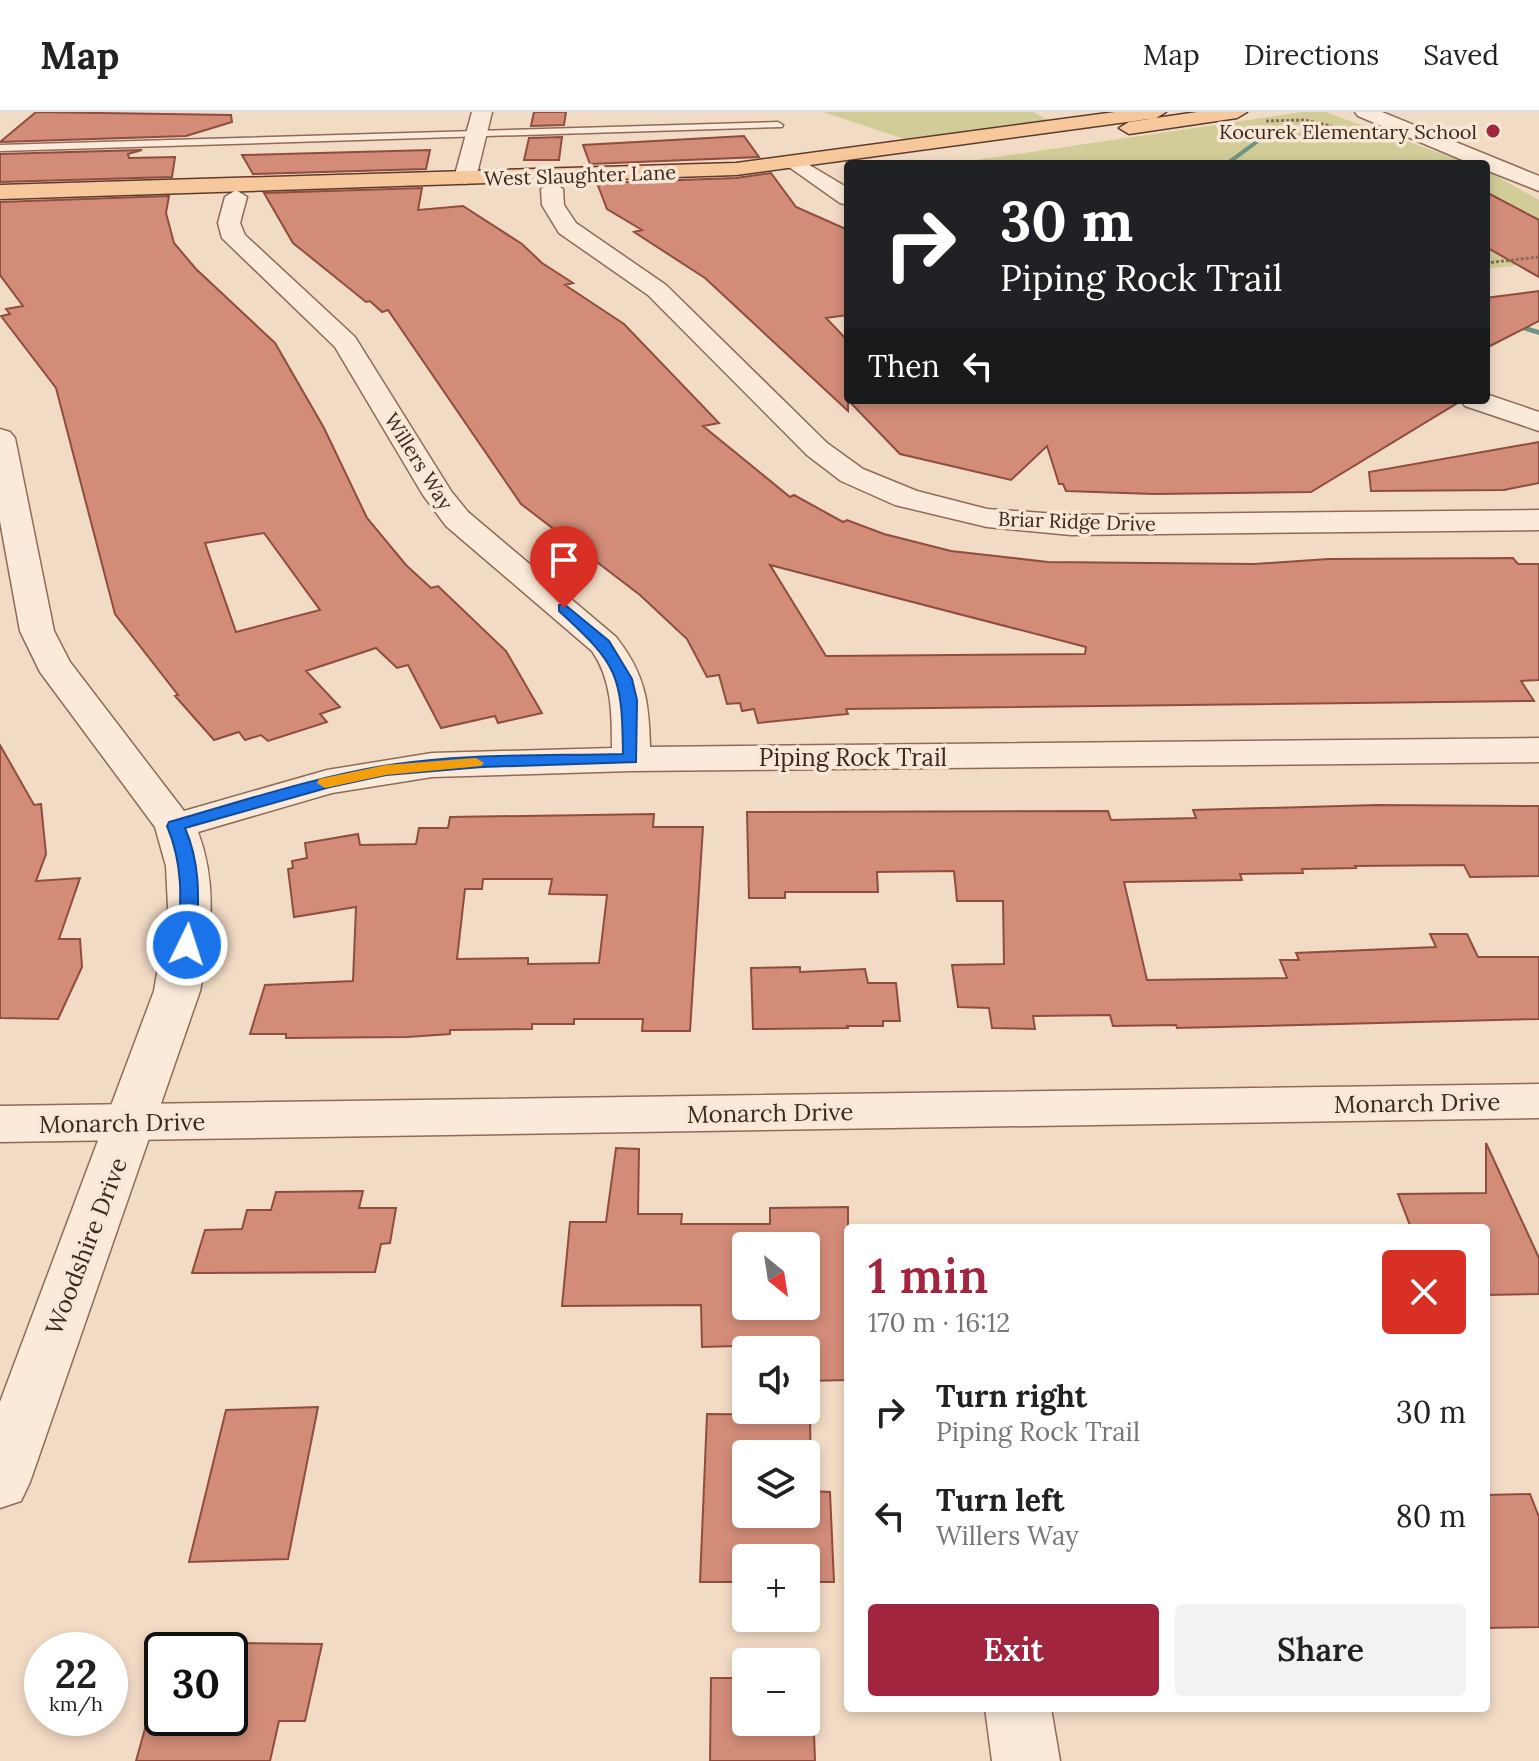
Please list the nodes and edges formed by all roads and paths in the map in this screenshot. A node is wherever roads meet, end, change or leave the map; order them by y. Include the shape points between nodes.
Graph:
1 (482, 112) edge
2 (1156, 112) edge
3 (1237, 112) edge
4 (1365, 112) edge
5 (778, 125) dead end
6 (475, 135) junction
7 (0, 148) edge
8 (854, 160) edge
9 (910, 160) edge
10 (1481, 160) edge
11 (844, 162) edge
12 (1490, 164) edge
13 (804, 168) junction
14 (844, 169) edge
15 (465, 178) junction
16 (1539, 184) edge
17 (552, 189) junction
18 (0, 192) edge
19 (844, 195) edge
20 (236, 197) junction
21 (0, 204) edge
22 (1539, 257) edge
23 (1490, 263) edge
24 (1487, 404) edge
25 (1539, 422) edge
26 (0, 438) edge
27 (1539, 520) edge
28 (1539, 750) edge
29 (631, 759) junction
30 (175, 826) junction
31 (1539, 1101) edge
32 (132, 1123) junction
33 (0, 1124) edge
34 (0, 1482) edge
35 (1019, 1712) edge
36 (1026, 1761) edge

1 - 6 street
2 - 8 main road, West Slaughter Lane
3 - 9 main road
4 - 10 street
5 - 6 lane
6 - 7 lane
6 - 15 street
11 - 13 main road, West Slaughter Lane
12 - 16 street
13 - 14 main road, West Slaughter Lane
13 - 15 main road, West Slaughter Lane
13 - 17 main road, West Slaughter Lane via 738,181
13 - 19 street
15 - 18 main road, West Slaughter Lane
17 - 20 main road, West Slaughter Lane
17 - 27 street, Briar Ridge Drive via 553,205 567,228 657,290 817,449 852,475 906,498 987,518 1071,525
20 - 21 main road, West Slaughter Lane
20 - 29 street, Willers Way via 229,223 234,238 346,343 445,505 587,627 616,660 630,700
22 - 23 path
24 - 25 street
26 - 30 street, Woodshire Drive via 42,646
28 - 29 street, Piping Rock Trail
29 - 30 street, Piping Rock Trail via 386,770
30 - 32 street, Woodshire Drive via 186,852 190,929 177,991
31 - 32 street, Monarch Drive
32 - 33 street, Monarch Drive
32 - 34 street, Woodshire Drive
35 - 36 street

